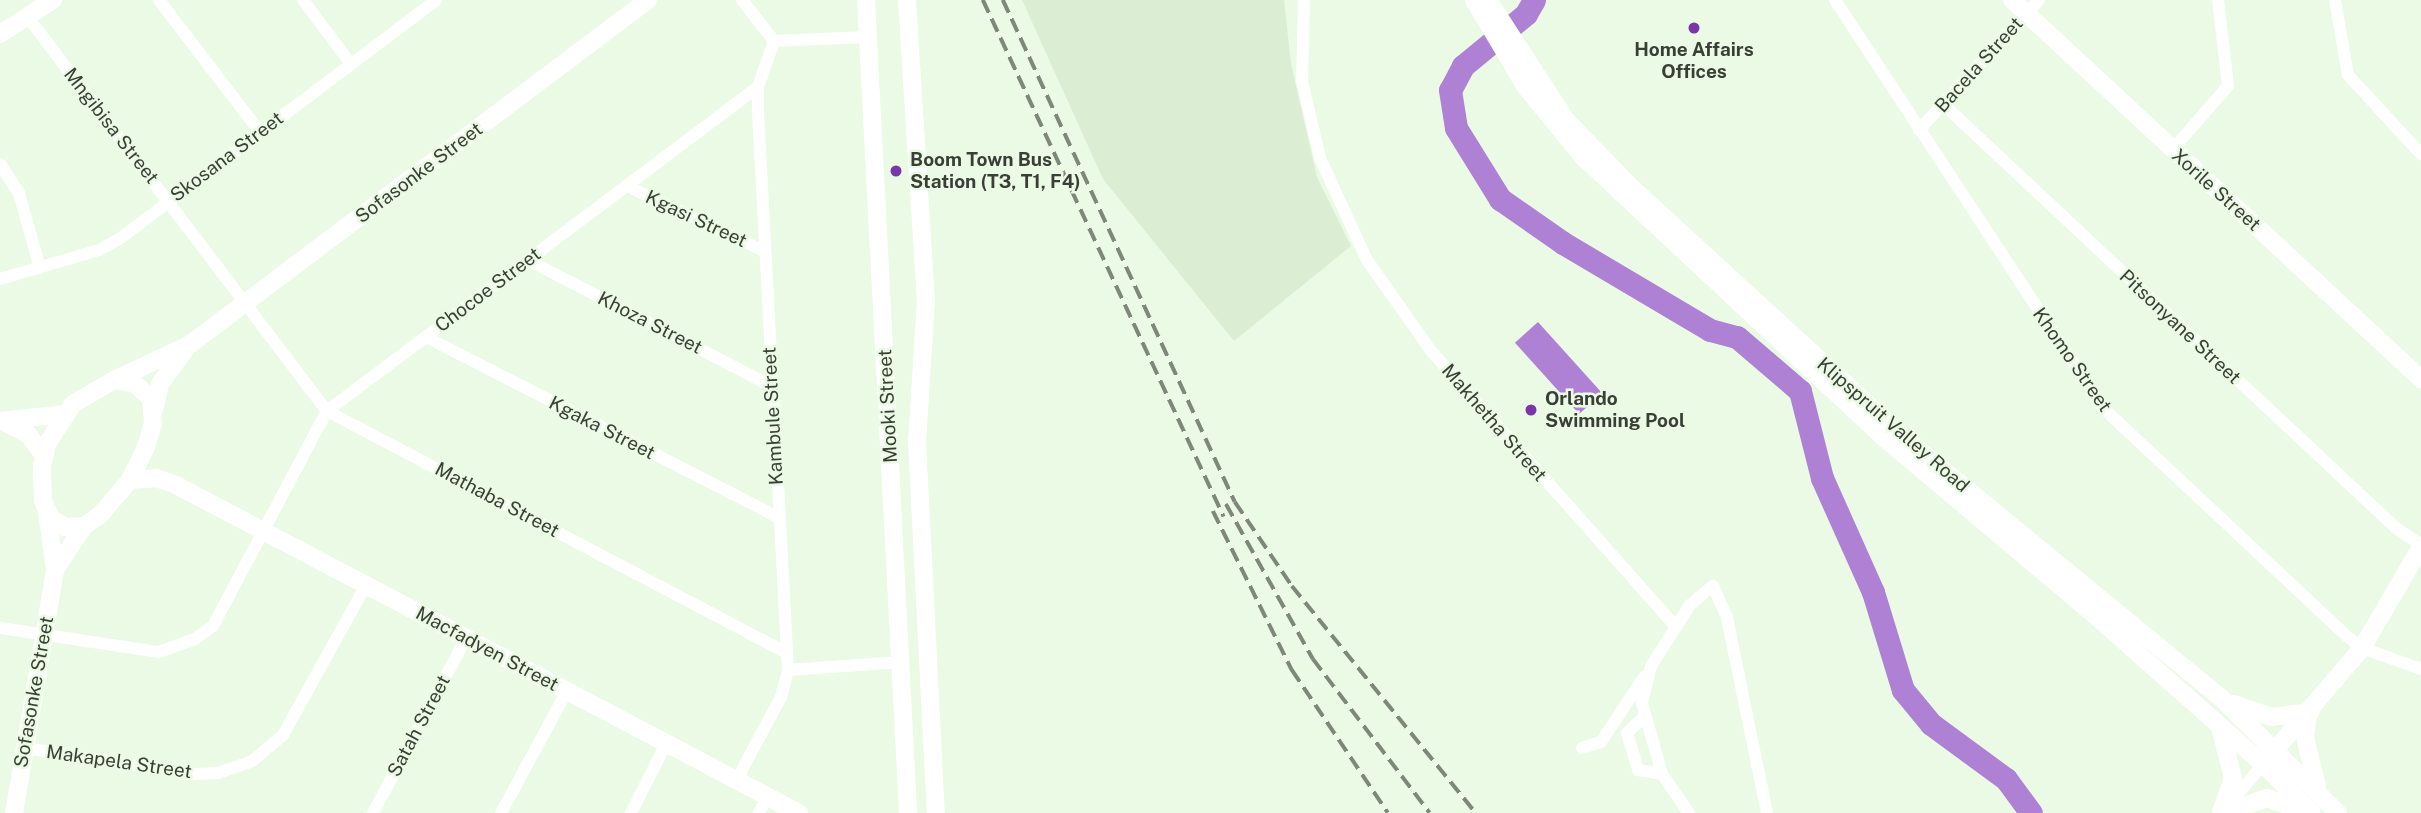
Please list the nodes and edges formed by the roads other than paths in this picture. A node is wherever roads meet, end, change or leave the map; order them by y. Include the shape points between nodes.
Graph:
1 (53, 0) edge
2 (159, 0) edge
3 (303, 0) edge
4 (436, 0) edge
5 (648, 0) edge
6 (742, 0) edge
7 (866, 0) edge
8 (907, 0) edge
9 (1304, 0) edge
10 (1835, 0) edge
11 (2012, 0) edge
12 (2218, 0) edge
13 (2336, 0) edge
14 (1483, 5) edge
15 (2032, 7) edge
16 (27, 16) junction
17 (0, 34) edge
18 (868, 37) junction
19 (774, 41) junction
20 (351, 64) junction
21 (1531, 83) junction
22 (758, 88) junction
23 (1943, 104) junction
24 (1919, 130) junction
25 (260, 132) junction
26 (2172, 150) junction
27 (2421, 154) edge
28 (0, 164) edge
29 (627, 186) junction
30 (169, 201) junction
31 (764, 251) junction
32 (528, 260) junction
33 (40, 268) junction
34 (0, 279) edge
35 (245, 303) junction
36 (426, 337) junction
37 (189, 345) junction
38 (2421, 379) edge
39 (114, 380) junction
40 (771, 386) junction
41 (153, 410) junction
42 (327, 411) junction
43 (64, 414) junction
44 (1, 421) edge
45 (149, 440) junction
46 (43, 455) junction
47 (130, 480) junction
48 (176, 485) junction
49 (47, 511) junction
50 (779, 518) junction
51 (84, 526) junction
52 (264, 531) junction
53 (2421, 546) edge
54 (55, 570) junction
55 (366, 585) junction
56 (1676, 627) junction
57 (0, 628) edge
58 (44, 636) junction
59 (466, 638) junction
60 (2362, 648) junction
61 (787, 653) junction
62 (902, 662) junction
63 (1651, 666) junction
64 (2421, 669) edge
65 (788, 670) junction
66 (566, 691) junction
67 (2221, 698) junction
68 (2309, 714) junction
69 (1644, 717) junction
70 (2220, 727) junction
71 (666, 744) junction
72 (25, 748) junction
73 (1582, 748) dead end
74 (2276, 748) junction
75 (2263, 764) junction
76 (936, 770) junction
77 (1661, 774) junction
78 (736, 781) junction
79 (2318, 790) junction
80 (763, 805) edge
81 (14, 813) edge
82 (373, 813) edge
83 (501, 813) edge
84 (631, 813) edge
85 (799, 813) edge
86 (908, 813) edge
87 (936, 813) edge
88 (944, 813) edge
89 (1689, 813) edge
90 (1767, 813) edge
91 (2223, 813) edge
92 (2311, 813) edge
93 (2338, 813) edge

1 - 16 main road
2 - 25 street
3 - 20 street
4 - 20 street, Skosana Street
5 - 35 main road, Sofasonke Street
6 - 19 street
7 - 18 main road, Mooki Street
8 - 76 main road, Mooki Street via 926,299 917,442
9 - 56 street, Makhetha Street via 1302,81 1320,158 1367,260 1432,352
10 - 24 street, Khomo Street
11 - 15 main road, Xorile Street
12 - 26 street via 2228,86
13 - 27 street via 2348,75
14 - 21 main road, Klipspruit Valley Road
15 - 23 street, Bacela Street
15 - 26 main road, Xorile Street
16 - 17 main road
16 - 30 street, Mngibisa Street
18 - 19 street
18 - 62 main road, Mooki Street
19 - 22 street, Kambule Street
20 - 25 street, Skosana Street
21 - 67 main road, Klipspruit Valley Road via 1632,188 1867,405
21 - 70 main road, Klipspruit Valley Road via 1583,157 1789,351
22 - 29 street, Chocoe Street
22 - 31 street, Kambule Street
23 - 24 street, Bacela Street
23 - 53 street, Pitsonyane Street via 2396,528
24 - 60 street, Khomo Street via 2103,408
25 - 30 street, Skosana Street
26 - 38 main road, Xorile Street
28 - 33 street via 19,194
29 - 31 street, Kgasi Street
29 - 32 street, Chocoe Street
30 - 33 street, Skosana Street via 99,250
30 - 35 street, Mngibisa Street
31 - 40 street, Kambule Street
32 - 36 street, Chocoe Street
32 - 40 street, Khoza Street
33 - 34 street, Skosana Street
35 - 37 main road, Sofasonke Street
35 - 42 street, Mathaba Street
36 - 42 street, Chocoe Street
36 - 50 street, Kgaka Street
37 - 39 main road, Sofasonke Street
37 - 41 main road, Sofasonke Street via 164,376
39 - 41 main road via 144,390
39 - 43 main road, Sofasonke Street via 82,396
40 - 50 street, Kambule Street
41 - 45 main road, Sofasonke Street
42 - 52 street, Chocoe Street
42 - 61 street, Mathaba Street
43 - 44 main road
43 - 46 main road, Sofasonke Street
44 - 46 main road via 28,433
45 - 47 main road, Sofasonke Street
45 - 48 main road, Macfadyen Street via 154,463
46 - 49 main road, Sofasonke Street via 41,491
47 - 48 main road, Macfadyen Street via 156,478
47 - 51 main road, Sofasonke Street via 111,504
48 - 52 main road, Macfadyen Street
49 - 51 main road via 65,527
49 - 54 main road, Sofasonke Street
50 - 61 street, Kambule Street
51 - 54 main road, Sofasonke Street
52 - 55 main road, Macfadyen Street
52 - 58 street, Chocoe Street via 213,626 185,645 159,652
53 - 60 main road
54 - 58 main road, Sofasonke Street
55 - 59 main road, Macfadyen Street
55 - 72 street, Makapela Street via 283,735 252,761 193,775
56 - 63 street
56 - 90 street via 1690,605 1713,586 1727,618
57 - 58 street, Chocoe Street
58 - 72 main road, Sofasonke Street
59 - 66 main road, Macfadyen Street
59 - 82 street, Satah Street
60 - 64 street, Khomo Street
60 - 68 main road
61 - 65 street, Kambule Street
62 - 65 street
62 - 86 main road, Mooki Street
63 - 69 street via 1643,684
63 - 73 street via 1601,742
65 - 78 street, Kambule Street via 781,697
66 - 71 main road, Macfadyen Street
66 - 83 street
67 - 68 main road via 2271,717
67 - 74 main road, Klipspruit Valley Road
68 - 74 main road
68 - 79 main road via 2305,737
69 - 77 street
69 - 77 street via 1627,733 1638,771
70 - 75 main road, Klipspruit Valley Road
70 - 91 main road via 2233,778
71 - 78 main road, Macfadyen Street
71 - 84 street
72 - 81 main road, Sofasonke Street
74 - 75 main road
74 - 79 main road, Klipspruit Valley Road
75 - 91 street
75 - 92 main road, Klipspruit Valley Road
76 - 87 main road, Mooki Street
76 - 88 main road, Mooki Street
77 - 89 street
78 - 80 main road, Macfadyen Street
79 - 93 main road, Klipspruit Valley Road
80 - 85 main road, Macfadyen Street
91 - 92 main road via 2267,798

